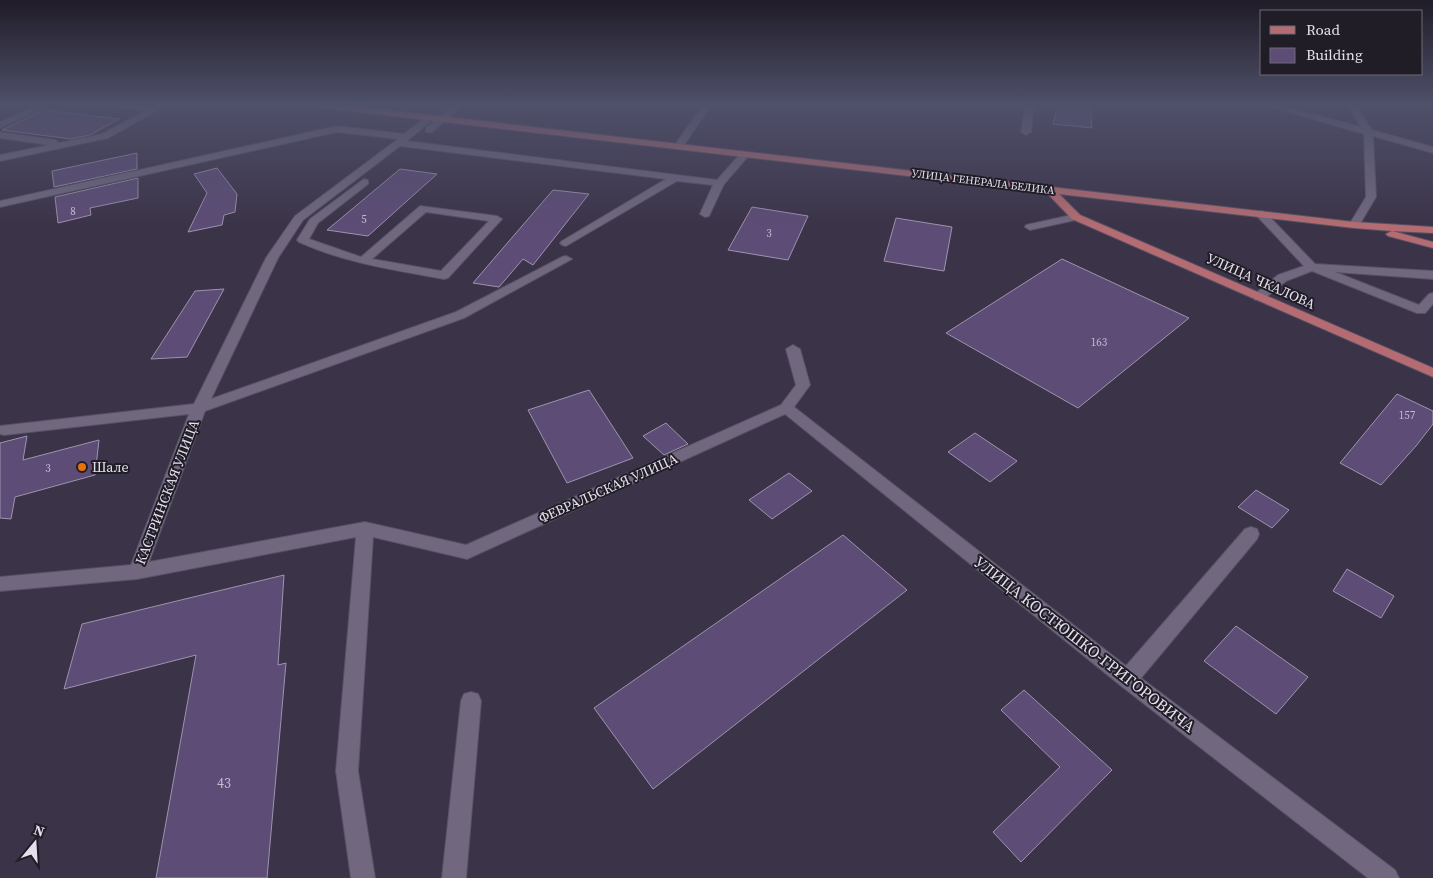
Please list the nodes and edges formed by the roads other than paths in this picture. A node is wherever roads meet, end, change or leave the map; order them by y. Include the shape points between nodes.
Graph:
1 (63, 145) edge
2 (265, 145) edge
3 (400, 145) edge
4 (401, 145) edge
5 (435, 145) edge
6 (670, 145) edge
7 (1369, 145) edge
8 (1415, 145) edge
9 (679, 146) joint
10 (1433, 150) edge
11 (745, 154) junction
12 (0, 158) edge
13 (675, 178) junction
14 (719, 183) junction
15 (1049, 189) junction
16 (0, 204) edge
17 (705, 214) dead end
18 (1261, 214) junction
19 (1076, 217) junction
20 (1354, 225) junction
21 (1030, 227) dead end
22 (1433, 230) edge
23 (566, 243) dead end
24 (1433, 245) edge
25 (566, 259) dead end
26 (363, 261) junction
27 (1312, 267) junction
28 (1433, 275) edge
29 (1259, 297) junction
30 (1433, 297) edge
31 (793, 349) dead end
32 (1433, 373) edge
33 (199, 408) junction
34 (786, 408) junction
35 (4, 430) dead end
36 (364, 529) junction
37 (1251, 534) dead end
38 (137, 572) junction
39 (0, 584) edge
40 (1127, 679) junction
41 (471, 701) dead end
42 (363, 878) edge
43 (454, 878) edge
44 (1387, 878) edge

1 - 12 street
2 - 16 street
3 - 33 street, КАСТРИНСКАЯ УЛИЦА via 299,218 272,258
4 - 26 street via 314,221 303,240
5 - 13 street
6 - 9 main road, УЛИЦА ГЕНЕРАЛА БЕЛИКА
7 - 20 street via 1371,196
8 - 10 street
9 - 11 main road, УЛИЦА ГЕНЕРАЛА БЕЛИКА
11 - 14 street
11 - 15 main road, УЛИЦА ГЕНЕРАЛА БЕЛИКА
13 - 14 street
13 - 23 street
14 - 17 street
15 - 18 main road, УЛИЦА ГЕНЕРАЛА БЕЛИКА
15 - 19 main road
18 - 20 main road, УЛИЦА ГЕНЕРАЛА БЕЛИКА
18 - 27 street
19 - 21 street
19 - 29 main road, УЛИЦА ЧКАЛОВА
20 - 22 main road
20 - 24 main road
25 - 33 street via 460,315
26 - 26 street via 444,275 497,219 424,208
27 - 28 street
27 - 29 street via 1282,278
27 - 30 street via 1421,310
29 - 32 main road, УЛИЦА ЧКАЛОВА
31 - 34 street, ФЕВРАЛЬСКАЯ УЛИЦА via 803,385
33 - 35 street
33 - 38 street, КАСТРИНСКАЯ УЛИЦА
34 - 36 street, ФЕВРАЛЬСКАЯ УЛИЦА via 467,552
34 - 40 street, УЛИЦА КОСТЮШКО-ГРИГОРОВИЧА
36 - 38 street, КАСТРИНСКАЯ УЛИЦА
36 - 42 street via 347,772
37 - 40 street
38 - 39 street
40 - 44 street, УЛИЦА КОСТЮШКО-ГРИГОРОВИЧА
41 - 43 street

